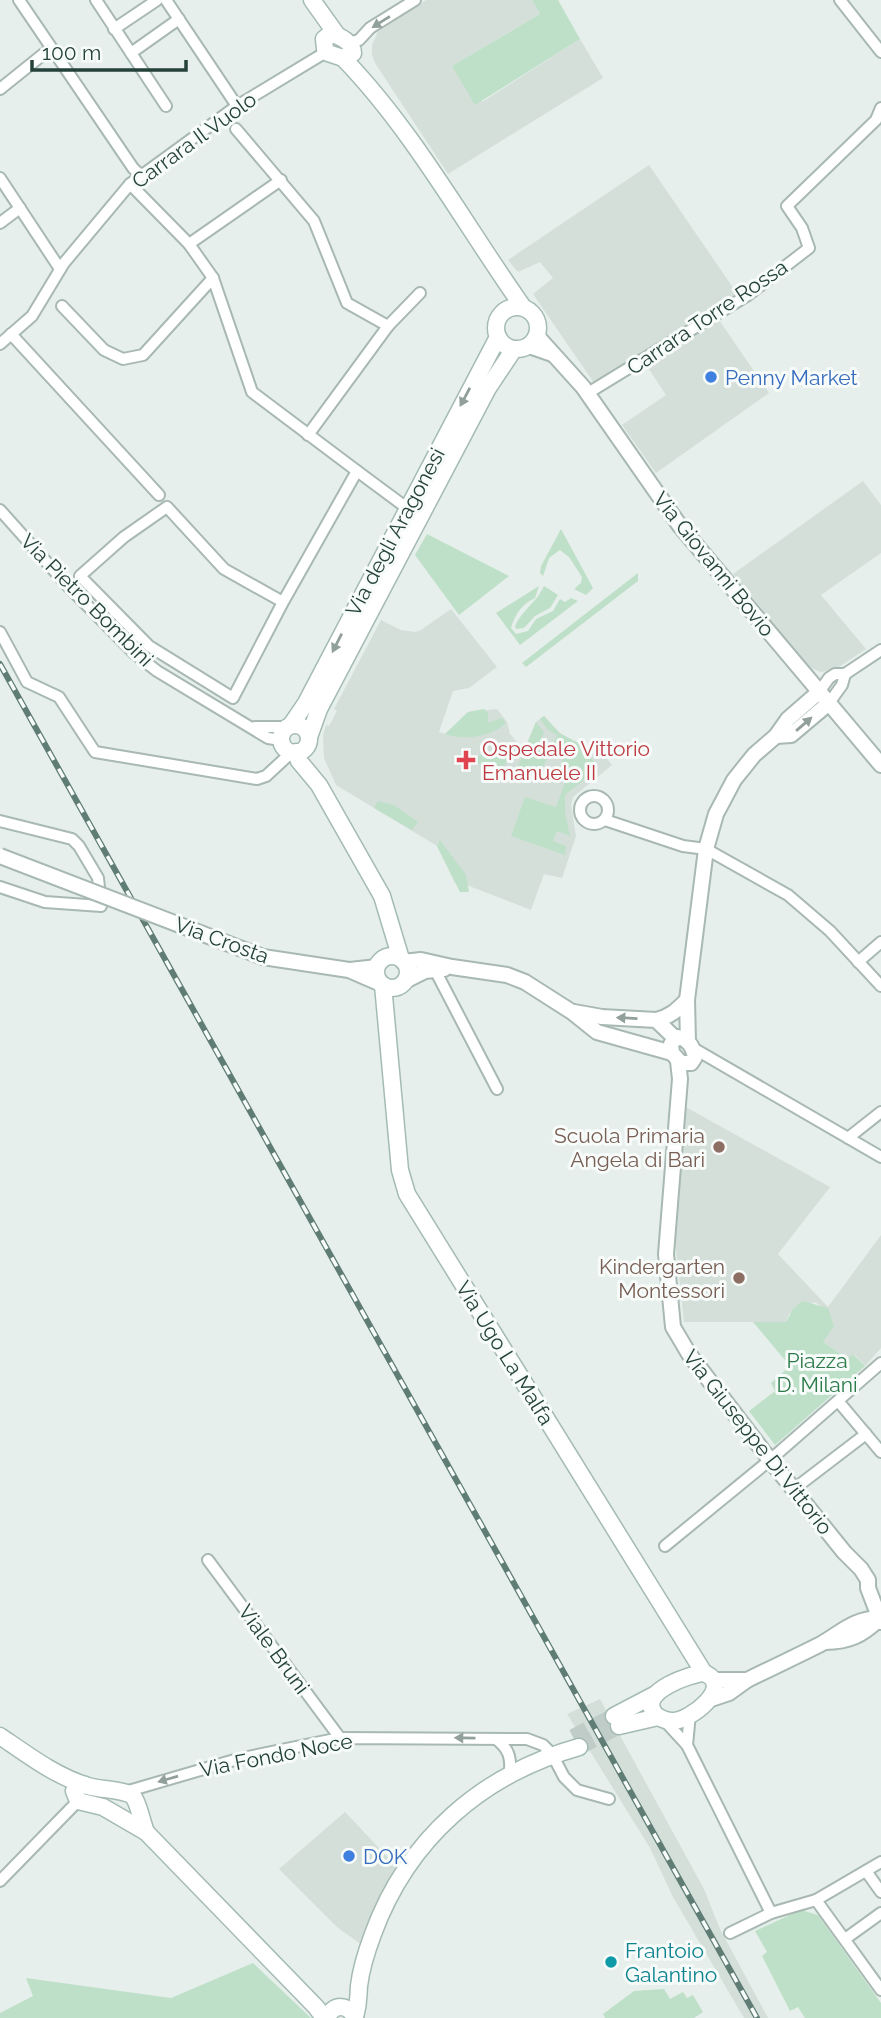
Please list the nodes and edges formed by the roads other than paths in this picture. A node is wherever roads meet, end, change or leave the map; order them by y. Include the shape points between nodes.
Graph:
1 (19, 0) edge
2 (96, 0) edge
3 (156, 0) edge
4 (166, 0) edge
5 (415, 0) edge
6 (839, 0) edge
7 (315, 4) edge
8 (179, 19) junction
9 (114, 29) junction
10 (338, 47) junction
11 (51, 48) junction
12 (881, 52) edge
13 (131, 53) junction
14 (0, 89) edge
15 (166, 106) dead end
16 (237, 106) junction
17 (881, 108) edge
18 (236, 129) dead end
19 (141, 176) junction
20 (0, 178) edge
21 (281, 180) junction
22 (130, 184) junction
23 (20, 208) junction
24 (0, 223) edge
25 (189, 244) junction
26 (491, 262) junction
27 (60, 269) junction
28 (213, 278) junction
29 (420, 293) dead end
30 (62, 306) dead end
31 (523, 307) junction
32 (504, 310) junction
33 (388, 326) junction
34 (11, 334) junction
35 (498, 337) junction
36 (0, 344) edge
37 (527, 344) junction
38 (585, 390) junction
39 (309, 435) junction
40 (357, 471) junction
41 (159, 495) dead end
42 (0, 510) edge
43 (414, 513) junction
44 (284, 602) junction
45 (0, 632) edge
46 (881, 650) edge
47 (845, 674) junction
48 (819, 692) junction
49 (829, 704) junction
50 (776, 736) junction
51 (293, 740) junction
52 (881, 765) edge
53 (605, 820) dead end
54 (0, 821) edge
55 (706, 849) junction
56 (0, 856) edge
57 (0, 887) edge
58 (881, 942) edge
59 (859, 962) junction
60 (452, 967) junction
61 (388, 969) junction
62 (435, 970) junction
63 (403, 983) junction
64 (881, 986) edge
65 (687, 1005) junction
66 (572, 1012) junction
67 (656, 1020) junction
68 (386, 1034) junction
69 (683, 1051) junction
70 (497, 1089) dead end
71 (881, 1112) edge
72 (848, 1138) junction
73 (881, 1157) edge
74 (881, 1363) edge
75 (838, 1401) junction
76 (866, 1434) junction
77 (881, 1452) edge
78 (771, 1460) junction
79 (793, 1489) junction
80 (666, 1546) dead end
81 (208, 1560) dead end
82 (880, 1620) edge
83 (689, 1648) junction
84 (708, 1677) junction
85 (680, 1679) junction
86 (747, 1680) junction
87 (656, 1694) junction
88 (711, 1699) junction
89 (690, 1714) junction
90 (661, 1718) junction
91 (0, 1736) edge
92 (340, 1738) junction
93 (496, 1739) junction
94 (576, 1742) tunnel mouth
95 (688, 1745) junction
96 (552, 1754) junction
97 (510, 1773) junction
98 (125, 1792) junction
99 (79, 1795) junction
100 (608, 1799) dead end
101 (137, 1808) junction
102 (122, 1819) junction
103 (146, 1832) junction
104 (881, 1862) edge
105 (866, 1871) junction
106 (0, 1881) edge
107 (881, 1892) edge
108 (816, 1900) junction
109 (771, 1913) junction
110 (881, 1913) edge
111 (730, 1933) dead end
112 (845, 1939) junction
113 (359, 1988) junction
114 (881, 1990) edge
115 (328, 2012) edge
116 (355, 2017) edge

1 - 11 street
2 - 9 street
3 - 9 street
4 - 8 street
5 -> 10 street, Carrara Il Vuolo via 359,40
6 - 12 street
7 - 10 main road
8 - 13 street
8 - 16 street
9 - 13 street
10 - 16 street, Carrara Il Vuolo
10 - 26 main road via 433,174
11 - 14 street
11 - 19 street
13 - 15 street
16 - 19 street, Carrara Il Vuolo
17 - 38 street, Carrara Torre Rossa via 876,120 786,206 809,248 748,295
18 - 21 street
19 - 22 street, Carrara Il Vuolo
20 - 23 street
21 - 25 street
21 - 33 street via 314,221 347,303
22 - 25 street
22 - 27 street, Carrara Il Vuolo
23 - 24 street
23 - 27 street
25 - 28 street
26 - 31 main road
26 - 32 main road
27 - 34 street, Carrara Il Vuolo via 32,316
28 - 30 street via 143,355 124,359 104,350
28 - 39 street via 252,392
29 - 33 street
31 - 32 main road
31 - 37 main road via 538,321
32 - 35 main road via 496,323
33 - 39 street
34 - 36 street, Carrara Il Vuolo
34 - 41 street
35 - 37 main road, Via Giovanni Bovio via 508,347
35 -> 43 main road, Via degli Aragonesi
37 - 38 street, Via Giovanni Bovio via 557,356
37 - 43 main road, Via degli Aragonesi via 488,388
38 - 48 street, Via Giovanni Bovio via 680,526
39 - 40 street
40 - 43 street
40 - 44 street
42 - 51 street, Via Pietro Bombini via 134,653 252,727
43 - 51 main road, Via degli Aragonesi via 319,709
44 - 44 street via 224,569 167,507 80,576 149,646 233,698
45 - 51 street via 27,682 59,697 95,752 257,779 274,768
46 - 47 street
47 - 48 street via 829,678
47 - 49 street
48 - 49 street, Via Giovanni Bovio
48 - 50 street, Via Giuseppe Di Vittorio
50 -> 49 street, Via Giuseppe Di Vittorio via 791,735
49 - 52 street, Via Giovanni Bovio
50 - 55 street, Via Giuseppe Di Vittorio via 734,780 716,814
51 - 61 main road via 299,761 319,785 382,895 390,922
53 - 55 street
54 - 57 street via 72,839 97,878 101,906 45,902
55 - 59 street via 788,895
55 - 65 street, Via Giuseppe Di Vittorio
56 - 61 street, Via Crosta, bridge via 263,957 349,970
58 - 59 street
59 - 64 street
60 - 61 street via 421,960
60 - 62 street
60 - 66 street via 507,975
61 - 63 main road via 407,974
61 - 63 main road via 390,988
61 - 68 main road, Via Ugo La Malfa
62 - 63 street
62 - 70 street
63 - 68 main road
65 - 67 street
65 - 69 street, Via Giuseppe Di Vittorio
67 -> 66 street
66 - 69 street via 597,1032
67 - 69 street
68 - 83 main road, Via Ugo La Malfa via 400,1170 407,1194
69 - 72 street via 717,1062
69 - 78 street, Via Giuseppe Di Vittorio via 666,1254 673,1327 688,1354
71 - 72 street
72 - 73 street
74 - 75 street
75 - 76 street
75 - 78 street
76 - 77 street
76 - 79 street
78 - 79 street, Via Giuseppe Di Vittorio
78 - 80 street
79 - 82 street, Via Giuseppe Di Vittorio via 868,1588
81 - 92 street, Viale Bruni
82 - 86 street via 843,1642 825,1642
83 - 84 main road, Via Ugo La Malfa
83 - 85 main road
84 - 85 main road
84 - 86 street
84 - 88 main road via 715,1691
85 - 87 main road
86 - 88 street
87 - 90 main road via 651,1707
87 - 90 main road via 616,1721
88 - 89 main road
89 - 90 main road via 678,1721
89 - 95 street
90 - 95 street
91 - 99 main road
93 -> 92 street, Via Fondo Noce
92 -> 98 street, Via Fondo Noce via 238,1759
93 - 96 street, Via Fondo Noce via 527,1739
93 - 97 street via 511,1759
94 - 96 main road
95 - 109 street
96 - 97 main road
96 - 100 street via 577,1790
97 - 113 main road via 457,1809 417,1854 379,1921
98 - 99 main road, Via Fondo Noce
98 - 101 main road via 135,1797
99 - 102 main road
99 - 106 street
101 - 102 main road via 132,1817
101 - 103 main road
102 - 103 main road
103 - 115 main road
104 - 105 street
105 - 107 street
105 - 108 street
108 - 109 street
108 - 112 street
109 - 111 street
110 - 112 street
112 - 114 street
113 - 115 main road
113 - 116 main road
115 - 116 main road via 349,2009

